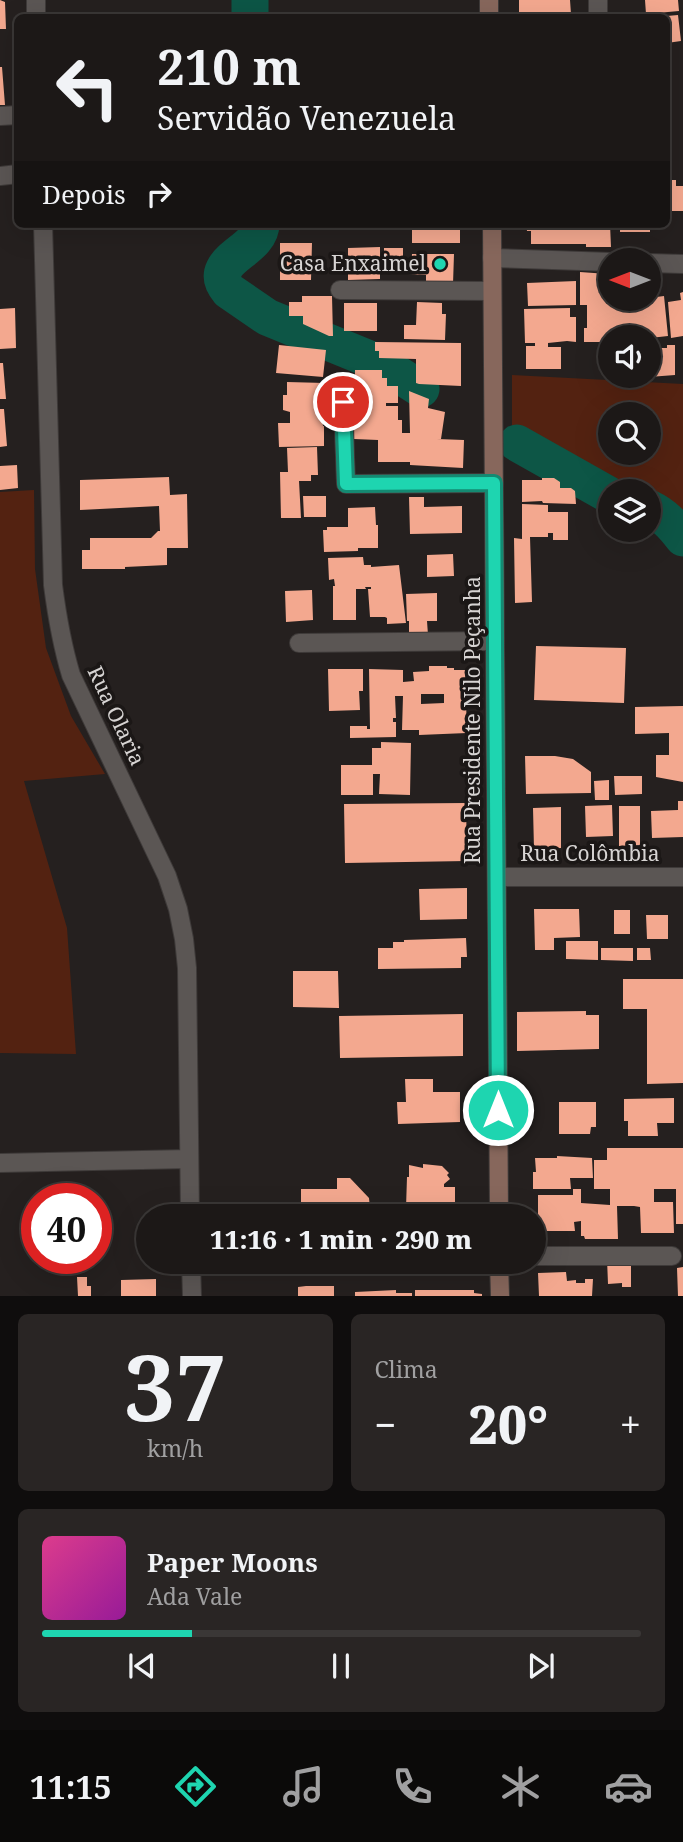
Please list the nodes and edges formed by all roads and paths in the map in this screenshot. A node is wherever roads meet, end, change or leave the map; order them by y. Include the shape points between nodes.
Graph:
1 (43, 228) edge
2 (492, 228) edge
3 (492, 258) junction
4 (598, 262) edge
5 (662, 263) edge
6 (683, 264) edge
7 (340, 290) dead end
8 (492, 291) junction
9 (343, 402) dead end
10 (494, 483) junction
11 (495, 641) junction
12 (299, 643) dead end
13 (497, 877) junction
14 (683, 877) edge
15 (189, 1159) junction
16 (0, 1163) edge
17 (190, 1204) edge
18 (499, 1204) edge
19 (546, 1256) edge
20 (672, 1256) dead end
21 (191, 1274) edge
22 (499, 1274) edge
23 (192, 1296) edge
24 (500, 1296) edge

1 - 15 street, Rua Olaria via 56,613 71,675 178,909 187,968
2 - 3 street, Rua Presidente Nilo Peçanha
3 - 4 street
3 - 8 street, Rua Presidente Nilo Peçanha
5 - 6 street
7 - 8 street
8 - 10 street, Rua Presidente Nilo Peçanha
9 - 10 street via 346,484
10 - 11 street, Rua Presidente Nilo Peçanha
11 - 12 street
11 - 13 street, Rua Presidente Nilo Peçanha
13 - 14 street, Rua Colômbia
13 - 18 street, Rua Presidente Nilo Peçanha
15 - 16 street
15 - 17 street, Rua Olaria
19 - 20 street
21 - 23 street
22 - 24 street

